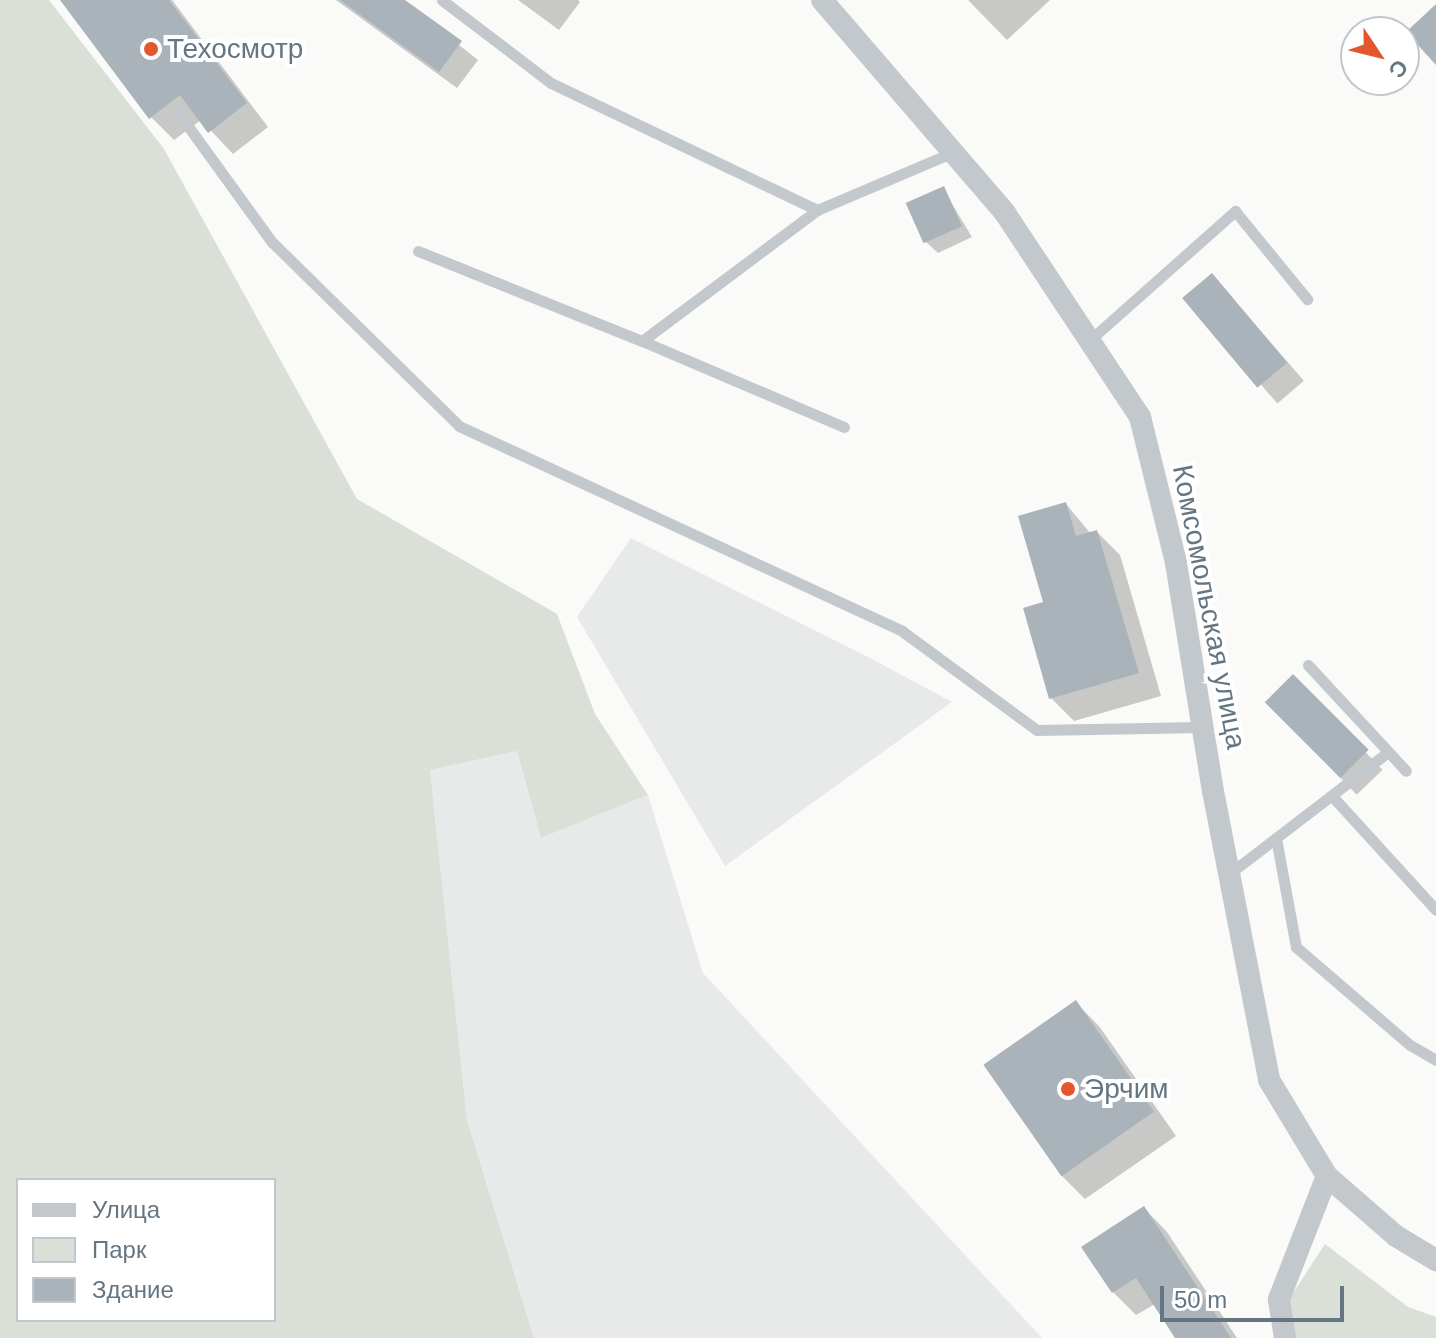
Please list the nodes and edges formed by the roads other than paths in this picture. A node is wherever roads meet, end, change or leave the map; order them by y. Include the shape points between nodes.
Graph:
1 (442, 0) edge
2 (822, 0) edge
3 (177, 111) dead end
4 (957, 151) junction
5 (817, 210) junction
6 (418, 251) dead end
7 (1307, 299) dead end
8 (1091, 339) junction
9 (642, 341) junction
10 (844, 427) dead end
11 (1308, 665) dead end
12 (1202, 727) junction
13 (1388, 752) junction
14 (1406, 771) dead end
15 (1332, 796) junction
16 (1276, 838) junction
17 (1229, 874) junction
18 (1436, 910) edge
19 (1436, 1060) edge
20 (1327, 1176) junction
21 (1436, 1260) edge
22 (1285, 1338) edge

1 - 5 lane via 551,83
2 - 4 street, Комсомольская улица
3 - 12 lane via 272,242 459,426 902,631 1037,730
4 - 5 lane
4 - 8 street, Комсомольская улица
5 - 9 lane
6 - 9 lane
7 - 8 lane via 1235,211
8 - 12 street, Комсомольская улица via 1140,417 1176,563
9 - 10 lane
11 - 13 lane
12 - 17 street, Комсомольская улица
13 - 14 lane
13 - 15 lane
15 - 16 lane
15 - 18 lane
16 - 17 lane
16 - 19 lane via 1296,947 1410,1045
17 - 20 street, Комсомольская улица via 1269,1080
20 - 21 street, Комсомольская улица via 1396,1236
20 - 22 street via 1279,1299

